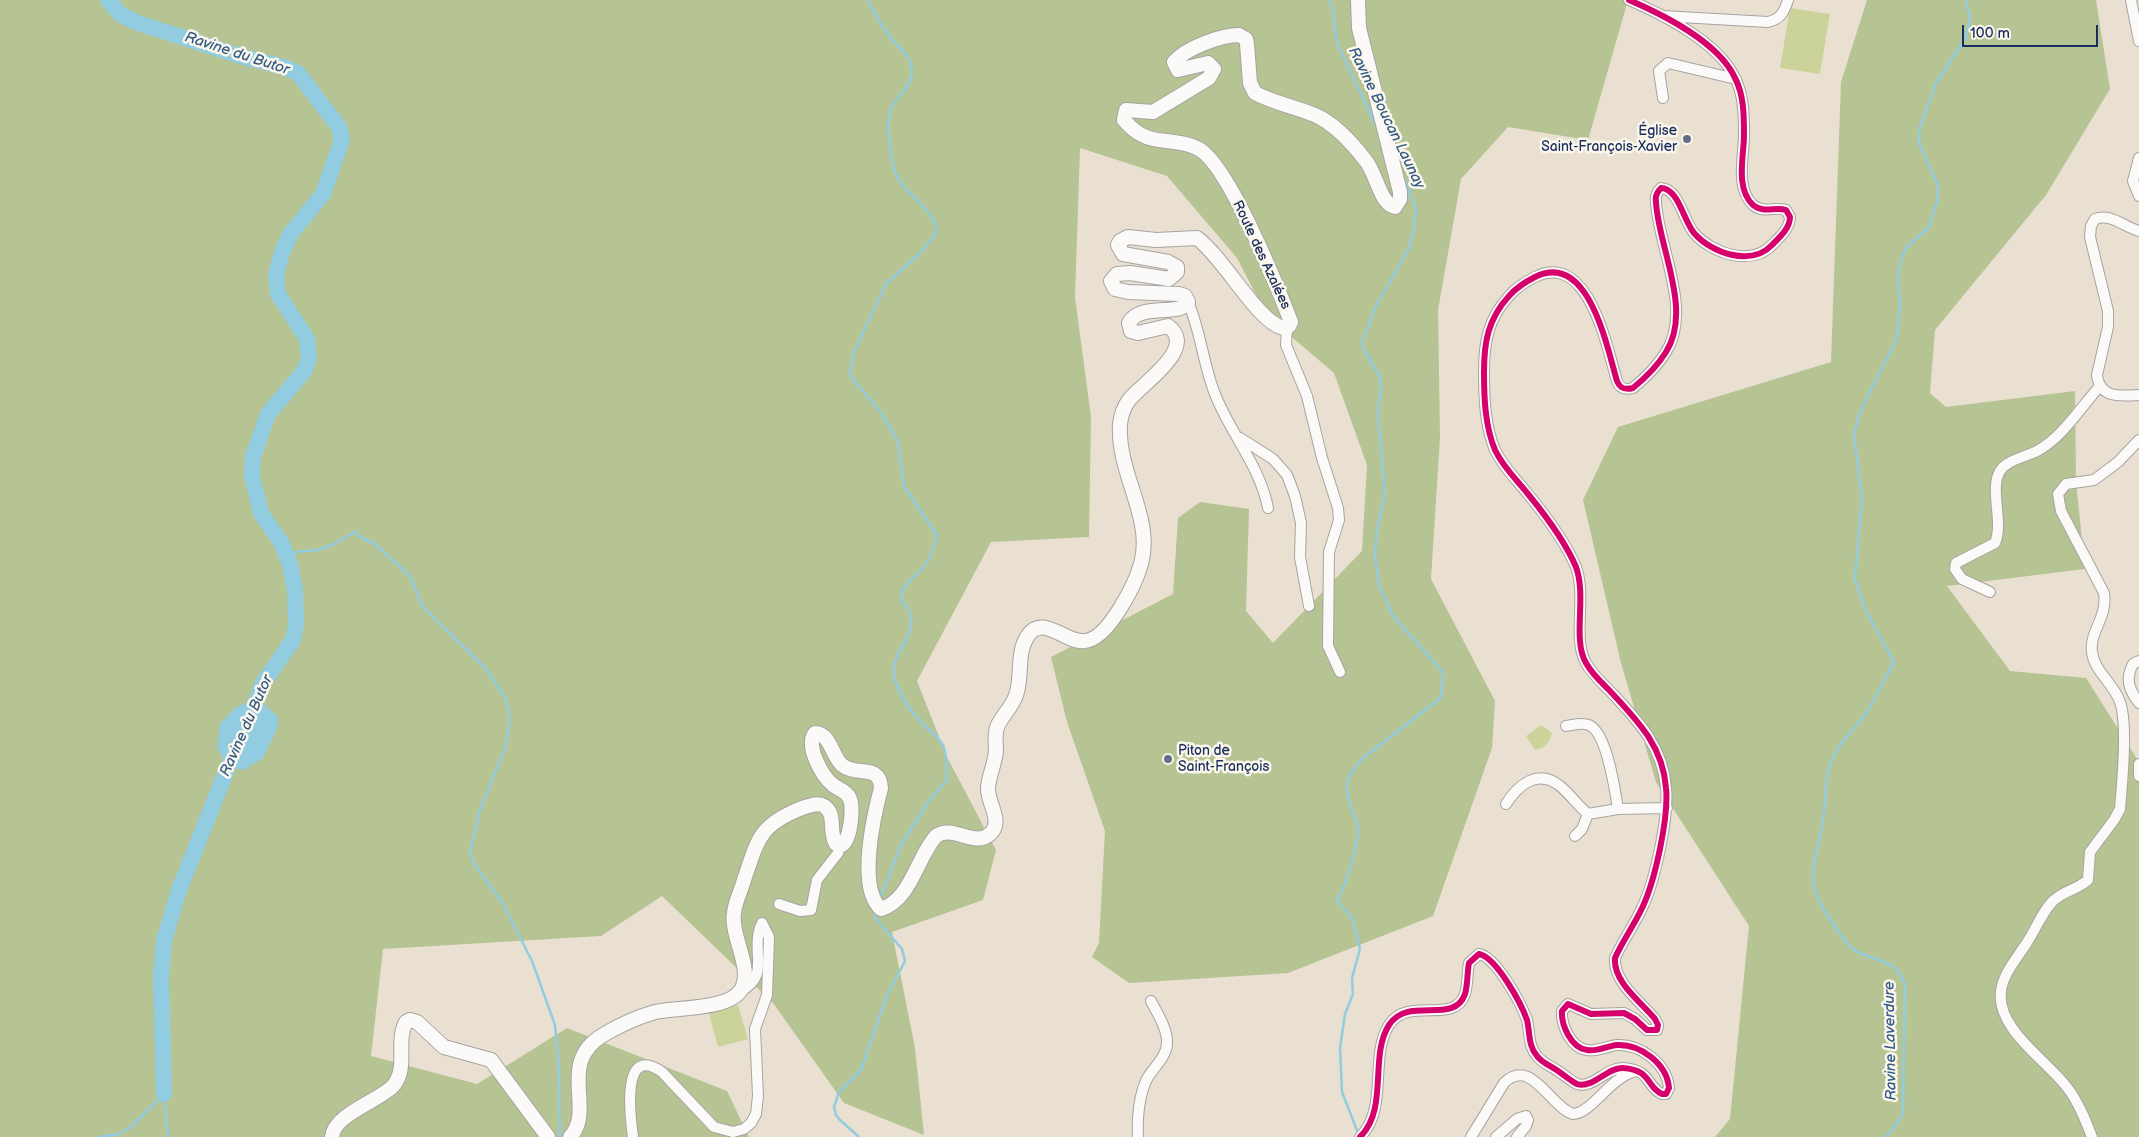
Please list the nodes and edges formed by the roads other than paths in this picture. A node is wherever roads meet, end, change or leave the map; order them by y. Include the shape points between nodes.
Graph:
1 (1358, 0) edge
2 (1629, 0) edge
3 (1788, 0) edge
4 (2131, 0) edge
5 (1661, 16) junction
6 (2139, 42) edge
7 (1736, 79) junction
8 (1663, 98) dead end
9 (2139, 158) edge
10 (2139, 196) edge
11 (2139, 230) edge
12 (1188, 302) junction
13 (1286, 328) junction
14 (2100, 386) junction
15 (2139, 395) edge
16 (1235, 434) junction
17 (2139, 440) edge
18 (1268, 508) dead end
19 (1990, 592) dead end
20 (1309, 606) dead end
21 (2139, 661) edge
22 (1340, 672) dead end
23 (2139, 703) edge
24 (1566, 726) dead end
25 (2139, 764) edge
26 (2139, 776) edge
27 (1506, 804) dead end
28 (1667, 808) junction
29 (1618, 809) junction
30 (1588, 814) junction
31 (1575, 836) dead end
32 (840, 845) junction
33 (779, 904) dead end
34 (740, 991) junction
35 (1151, 1001) dead end
36 (1632, 1072) junction
37 (332, 1137) edge
38 (548, 1137) edge
39 (570, 1137) edge
40 (633, 1137) edge
41 (1138, 1137) edge
42 (1360, 1137) edge
43 (1471, 1137) edge
44 (1496, 1137) edge
45 (1517, 1137) edge
46 (2092, 1137) edge

1 - 13 main road, Route des Azalées via 1359,28 1400,192 1395,207 1386,203 1379,182 1365,160 1330,123 1254,93 1246,39 1239,35 1213,40 1174,62 1178,70 1183,71 1208,63 1214,69 1209,78 1153,112 1131,109 1124,115 1124,120 1138,132 1163,142 1198,148 1217,166 1239,206 1291,322
2 - 5 street
3 - 5 street via 1781,16 1768,22
4 - 6 street
5 - 7 street via 1711,47
7 - 8 street via 1668,63 1659,71
7 - 28 street via 1743,114 1742,166 1746,194 1760,209 1782,208 1790,217 1789,226 1771,247 1742,257 1713,248 1694,233 1673,195 1661,188 1656,202 1674,289 1674,327 1666,352 1639,383 1626,390 1618,385 1602,328 1588,298 1573,280 1559,273 1541,274 1513,292 1497,309 1489,326 1484,351 1484,396 1489,432 1496,451 1568,550 1580,583 1584,661 1652,740 1661,760
9 - 10 street via 2134,181
11 - 14 street via 2109,218 2098,218 2091,226 2090,237 2108,312 2097,375
12 - 13 main road, Route des Azalées via 1186,296 1179,294 1115,289 1111,281 1117,274 1169,279 1177,272 1177,267 1168,262 1123,254 1118,245 1120,241 1128,237 1156,240 1198,238 1214,253 1264,316
12 - 16 street via 1215,396
12 - 32 main road via 1180,310 1163,309 1136,316 1129,323 1131,330 1138,333 1168,326 1175,334 1176,342 1171,359 1130,399 1121,417 1122,460 1143,529 1142,563 1131,590 1105,628 1090,640 1071,639 1048,628 1037,629 1026,637 1016,696 996,729 995,756 988,787 995,816 993,829 979,838 951,831 936,836 905,888 889,906 881,909 872,896 870,850 880,780 875,773 843,766 826,738 815,733 812,745 819,766 850,801 849,832 845,843
13 - 22 street via 1286,345 1307,396 1338,508 1338,520 1328,552 1328,646
14 - 15 street via 2113,396
14 - 19 street via 2047,445 2001,470 1997,479 1998,529 1995,543 1961,559 1955,569 1962,578
16 - 18 street via 1262,483
16 - 20 street via 1273,459 1286,474 1301,523 1300,557
17 - 46 street via 2094,480 2066,484 2058,494 2061,511 2104,593 2105,609 2092,651 2118,696 2123,712 2120,809 2090,852 2088,880 2051,902 2007,973 2001,990 2001,1007 2007,1021 2068,1088
21 - 23 street via 2128,673 2128,682
24 - 29 street via 1584,724 1598,734 1607,756
25 - 26 street
27 - 30 street via 1524,782 1544,779 1561,787
28 - 29 street
28 - 36 street via 1644,904 1615,958 1614,966 1620,980 1656,1019 1657,1030 1647,1030 1624,1013 1591,1014 1571,1004 1566,1005 1562,1014 1566,1031 1581,1049 1619,1045 1651,1056 1664,1073 1667,1092 1664,1095 1658,1093 1646,1076
29 - 30 street
30 - 31 street
32 - 33 street via 838,853 818,880 811,910 800,911
32 - 34 main road via 832,835 832,816 819,804 775,821 760,838 734,911 733,925 744,975
34 - 39 main road via 726,1002 654,1013 592,1042 584,1051 580,1064 577,1124
34 - 40 street via 752,985 757,978 757,939 762,923 769,937 767,995 755,1029 758,1096 756,1114 751,1123 733,1132 714,1127 662,1072 645,1064 637,1067 632,1078
35 - 41 street via 1165,1031 1167,1044 1163,1056 1144,1084
36 - 42 street via 1616,1069 1594,1081 1578,1084 1542,1061 1532,1047 1523,1010 1500,970 1490,958 1479,954 1469,963 1466,989 1459,1003 1444,1010 1410,1010 1390,1023 1384,1036 1372,1120
36 - 43 street via 1610,1085 1583,1112 1573,1114 1564,1110 1533,1080 1523,1075 1511,1077
37 - 38 main road via 341,1122 394,1084 402,1060 403,1030 410,1020 418,1022 444,1047 491,1060
44 - 45 street via 1517,1119 1526,1116 1526,1126

